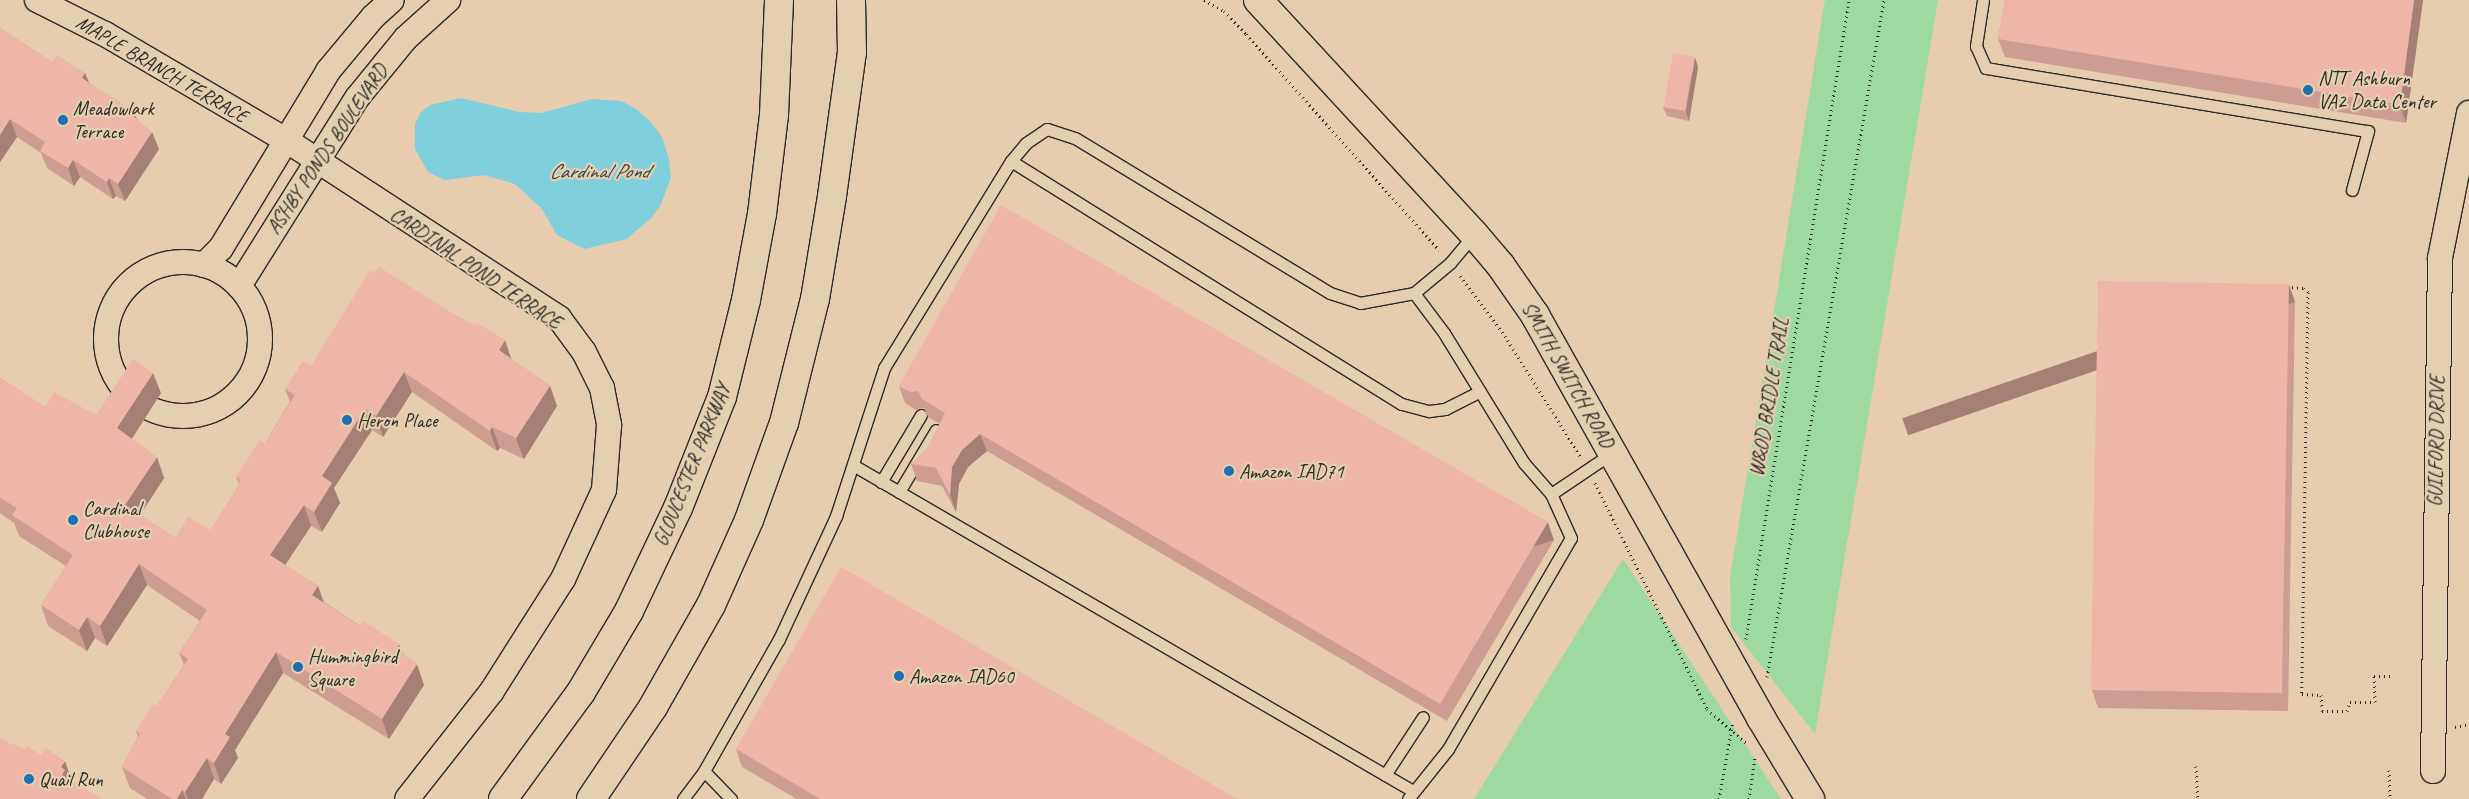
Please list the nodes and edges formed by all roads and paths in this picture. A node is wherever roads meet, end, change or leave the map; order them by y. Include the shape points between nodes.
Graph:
1 (37, 0) edge
2 (392, 0) edge
3 (448, 0) edge
4 (779, 0) edge
5 (851, 0) edge
6 (1204, 0) edge
7 (1258, 0) edge
8 (1849, 0) edge
9 (1884, 0) edge
10 (1983, 0) edge
11 (2469, 113) edge
12 (286, 140) junction
13 (317, 160) junction
14 (1010, 161) junction
15 (2352, 190) dead end
16 (1474, 234) junction
17 (1450, 263) junction
18 (204, 264) junction
19 (239, 286) junction
20 (2278, 286) edge
21 (1414, 293) junction
22 (1480, 392) junction
23 (921, 416) edge
24 (936, 430) edge
25 (1612, 453) junction
26 (853, 465) junction
27 (1588, 468) junction
28 (882, 482) junction
29 (899, 492) junction
30 (1551, 494) junction
31 (1746, 641) dead end
32 (2390, 676) dead end
33 (1767, 678) dead end
34 (1740, 679) junction
35 (1423, 716) edge
36 (1761, 718) junction
37 (1731, 730) junction
38 (1749, 746) dead end
39 (2196, 766) dead end
40 (2389, 770) dead end
41 (704, 771) junction
42 (2433, 771) dead end
43 (1385, 774) junction
44 (1410, 795) edge
45 (407, 799) edge
46 (503, 799) edge
47 (591, 799) edge
48 (683, 799) edge
49 (731, 799) edge
50 (1719, 799) edge
51 (1749, 799) edge
52 (1810, 799) edge
53 (2198, 799) edge
54 (2390, 799) edge

1 - 12 street, MAPLE BRANCH TERRACE via 105,34
2 - 12 street, ASHBY PONDS BOULEVARD via 373,17 328,71
3 - 13 street, ASHBY PONDS BOULEVARD via 385,62
4 - 46 main road, GLOUCESTER PARKWAY via 774,115 762,214 746,300 722,398 678,508 629,611 581,692
5 - 47 main road via 852,52 832,196 815,299 784,423 749,520 711,606 653,707
6 - 17 path via 1224,11 1252,40
7 - 16 main road, SMITH SWITCH ROAD
8 - 31 path, W&OD BRIDLE TRAIL
9 - 33 path
10 - 15 lane via 1976,46 1986,68 2368,130
11 - 42 street, GUILFORD DRIVE via 2439,276
12 - 13 street, CARDINAL POND TERRACE
12 - 18 street, ASHBY PONDS BOULEVARD via 221,248
13 - 19 street, ASHBY PONDS BOULEVARD
13 - 45 street, CARDINAL POND TERRACE via 559,318 584,352 602,388 609,425 604,490 563,579 492,691
14 - 21 lane via 1026,143 1047,129 1075,138 1330,293 1360,303
14 - 22 lane via 1402,404 1429,411 1445,409
14 - 26 lane via 884,368
16 - 17 lane
16 - 25 main road, SMITH SWITCH ROAD via 1536,315
17 - 21 lane
17 - 27 path via 1505,336
18 - 19 street
18 - 19 street via 182,261 160,264 140,274 123,289 111,310 106,333 107,356 121,384 131,396 150,409 173,416 197,415 219,407 238,393 252,374 259,352 259,336 252,306
20 - 32 path via 2304,288 2308,292 2302,694 2319,694 2322,711 2347,712 2350,702 2375,702 2374,676
21 - 22 lane via 1444,333
22 - 30 lane via 1524,463
23 - 28 lane
24 - 29 lane
25 - 27 lane
25 - 34 main road, SMITH SWITCH ROAD
26 - 28 lane
26 - 41 lane via 836,516 779,639
27 - 30 lane
27 - 37 path via 1707,709
28 - 29 lane
29 - 43 lane
30 - 44 lane via 1572,538 1448,749
34 - 36 main road, SMITH SWITCH ROAD
34 - 37 path
35 - 43 lane
36 - 51 path
36 - 52 main road, SMITH SWITCH ROAD
37 - 38 path
37 - 50 path
39 - 53 path
40 - 54 path
41 - 48 lane
41 - 49 lane
43 - 44 lane

